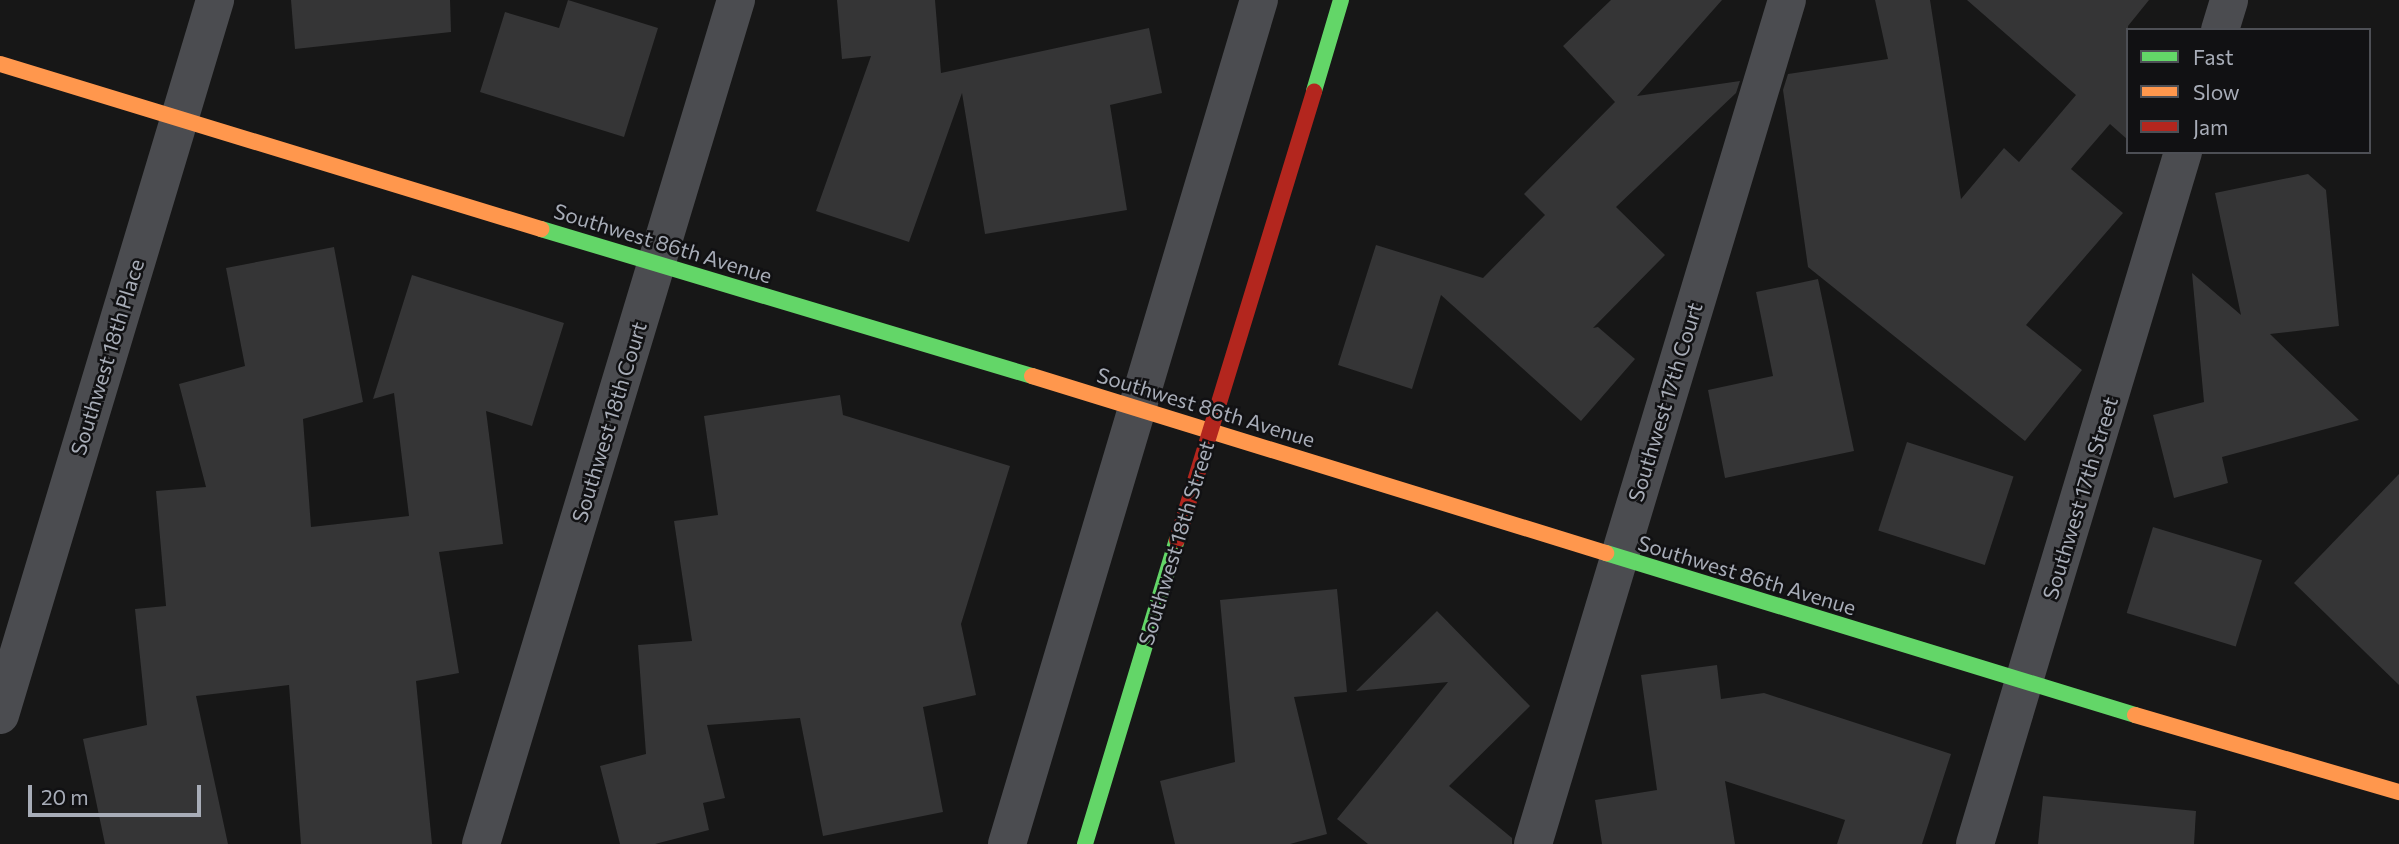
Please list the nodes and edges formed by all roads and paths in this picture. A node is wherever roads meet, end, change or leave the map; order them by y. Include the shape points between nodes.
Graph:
1 (215, 0) edge
2 (736, 0) edge
3 (1259, 0) edge
4 (1341, 0) edge
5 (1787, 0) edge
6 (2229, 0) edge
7 (2221, 28) edge
8 (0, 64) edge
9 (178, 120) junction
10 (2182, 154) edge
11 (658, 263) junction
12 (1137, 407) junction
13 (1211, 430) junction
14 (1618, 557) junction
15 (2025, 683) junction
16 (0, 715) edge
17 (2399, 793) edge
18 (481, 844) edge
19 (1007, 844) edge
20 (1084, 844) edge
21 (1533, 844) edge
22 (1975, 844) edge

1 - 9 street, Southwest 18th Place
2 - 11 street, Southwest 18th Court
3 - 12 street
4 - 13 street, Southwest 18th Street
5 - 14 street, Southwest 17th Court
6 - 7 street
8 - 9 street, Southwest 86th Avenue
9 - 11 street, Southwest 86th Avenue
9 - 16 street, Southwest 18th Place
10 - 15 street, Southwest 17th Street
11 - 12 street, Southwest 86th Avenue
11 - 18 street, Southwest 18th Court
12 - 13 street, Southwest 86th Avenue
12 - 19 street
13 - 14 street, Southwest 86th Avenue
13 - 20 street, Southwest 18th Street
14 - 15 street, Southwest 86th Avenue
14 - 21 street, Southwest 17th Court
15 - 17 street, Southwest 86th Avenue
15 - 22 street, Southwest 17th Street

